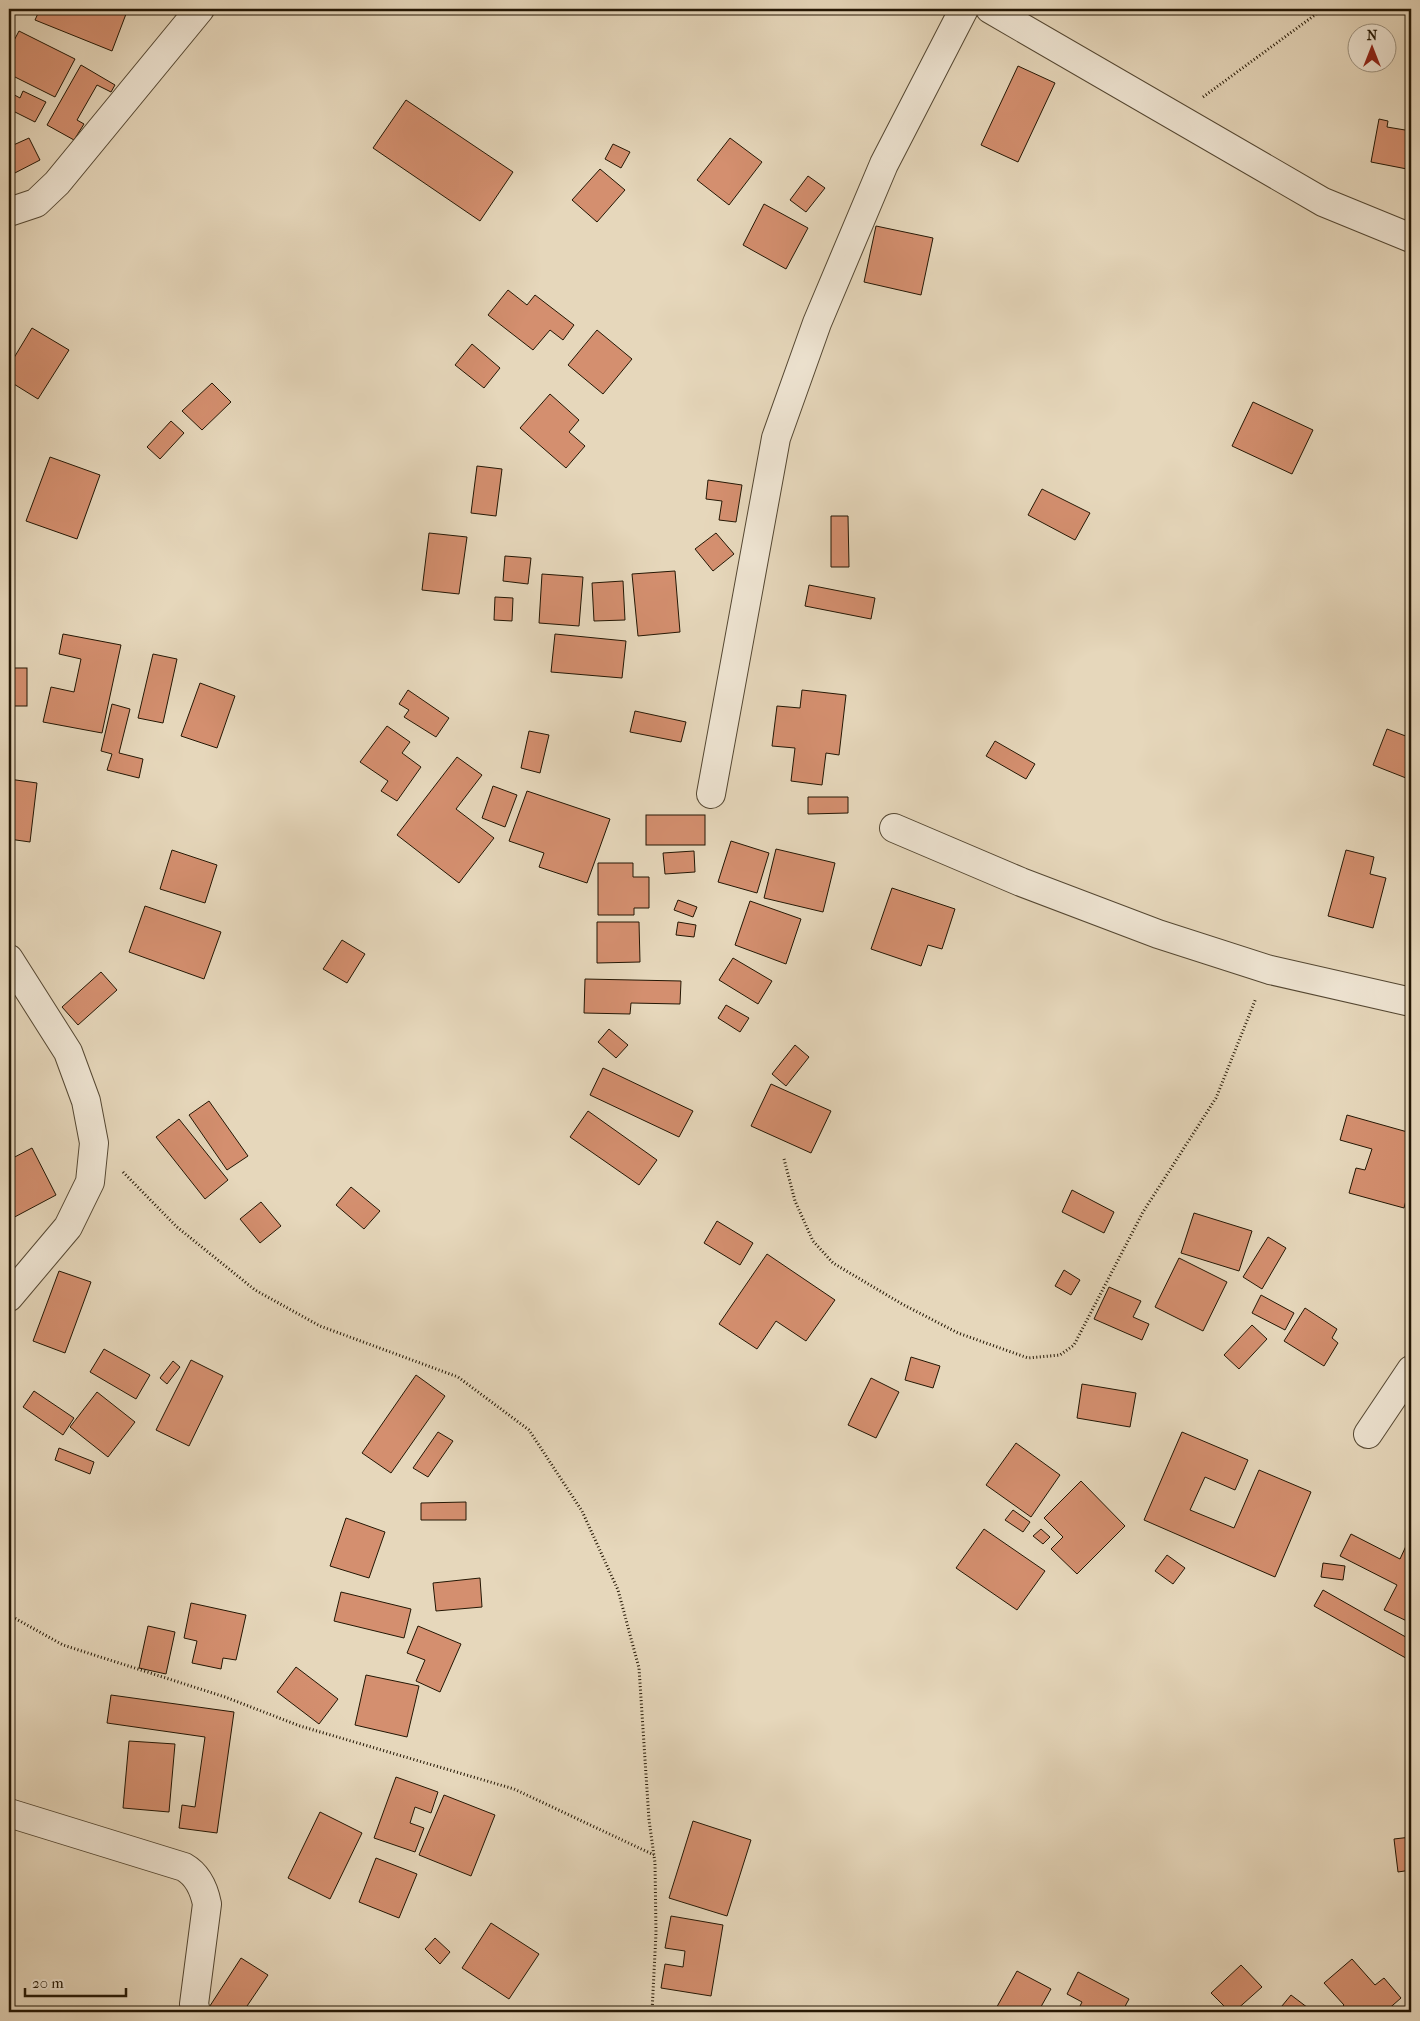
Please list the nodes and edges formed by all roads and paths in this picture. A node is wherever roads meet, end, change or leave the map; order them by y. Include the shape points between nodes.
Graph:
1 (200, 9) edge
2 (964, 9) edge
3 (990, 9) edge
4 (1323, 9) edge
5 (1177, 118) junction
6 (9, 212) edge
7 (1411, 238) edge
8 (711, 794) dead end
9 (894, 828) dead end
10 (9, 959) edge
11 (1270, 970) junction
12 (1411, 1002) edge
13 (94, 1143) junction
14 (784, 1159) dead end
15 (9, 1297) edge
16 (1411, 1370) edge
17 (1368, 1434) dead end
18 (9, 1615) edge
19 (9, 1813) edge
20 (654, 1855) junction
21 (196, 2012) edge
22 (652, 2012) edge

1 - 6 street via 57,183 36,203
2 - 8 street via 884,164 817,323 776,438
3 - 5 street
4 - 5 path
5 - 7 street via 1323,202
9 - 11 street via 1021,882 1149,931
10 - 13 street via 68,1052 86,1101
11 - 12 street
11 - 14 path via 1216,1098 1143,1212 1074,1345 1060,1355 1028,1358 958,1333 833,1263 813,1241 795,1201
13 - 15 street via 90,1182 68,1227
13 - 20 path via 178,1227 255,1290 320,1326 458,1377 529,1430 582,1511 618,1590 639,1668
16 - 17 street
18 - 20 path via 63,1645 225,1697 300,1726 514,1788
19 - 21 street via 192,1872 207,1904 194,2004
20 - 22 path via 656,1933

